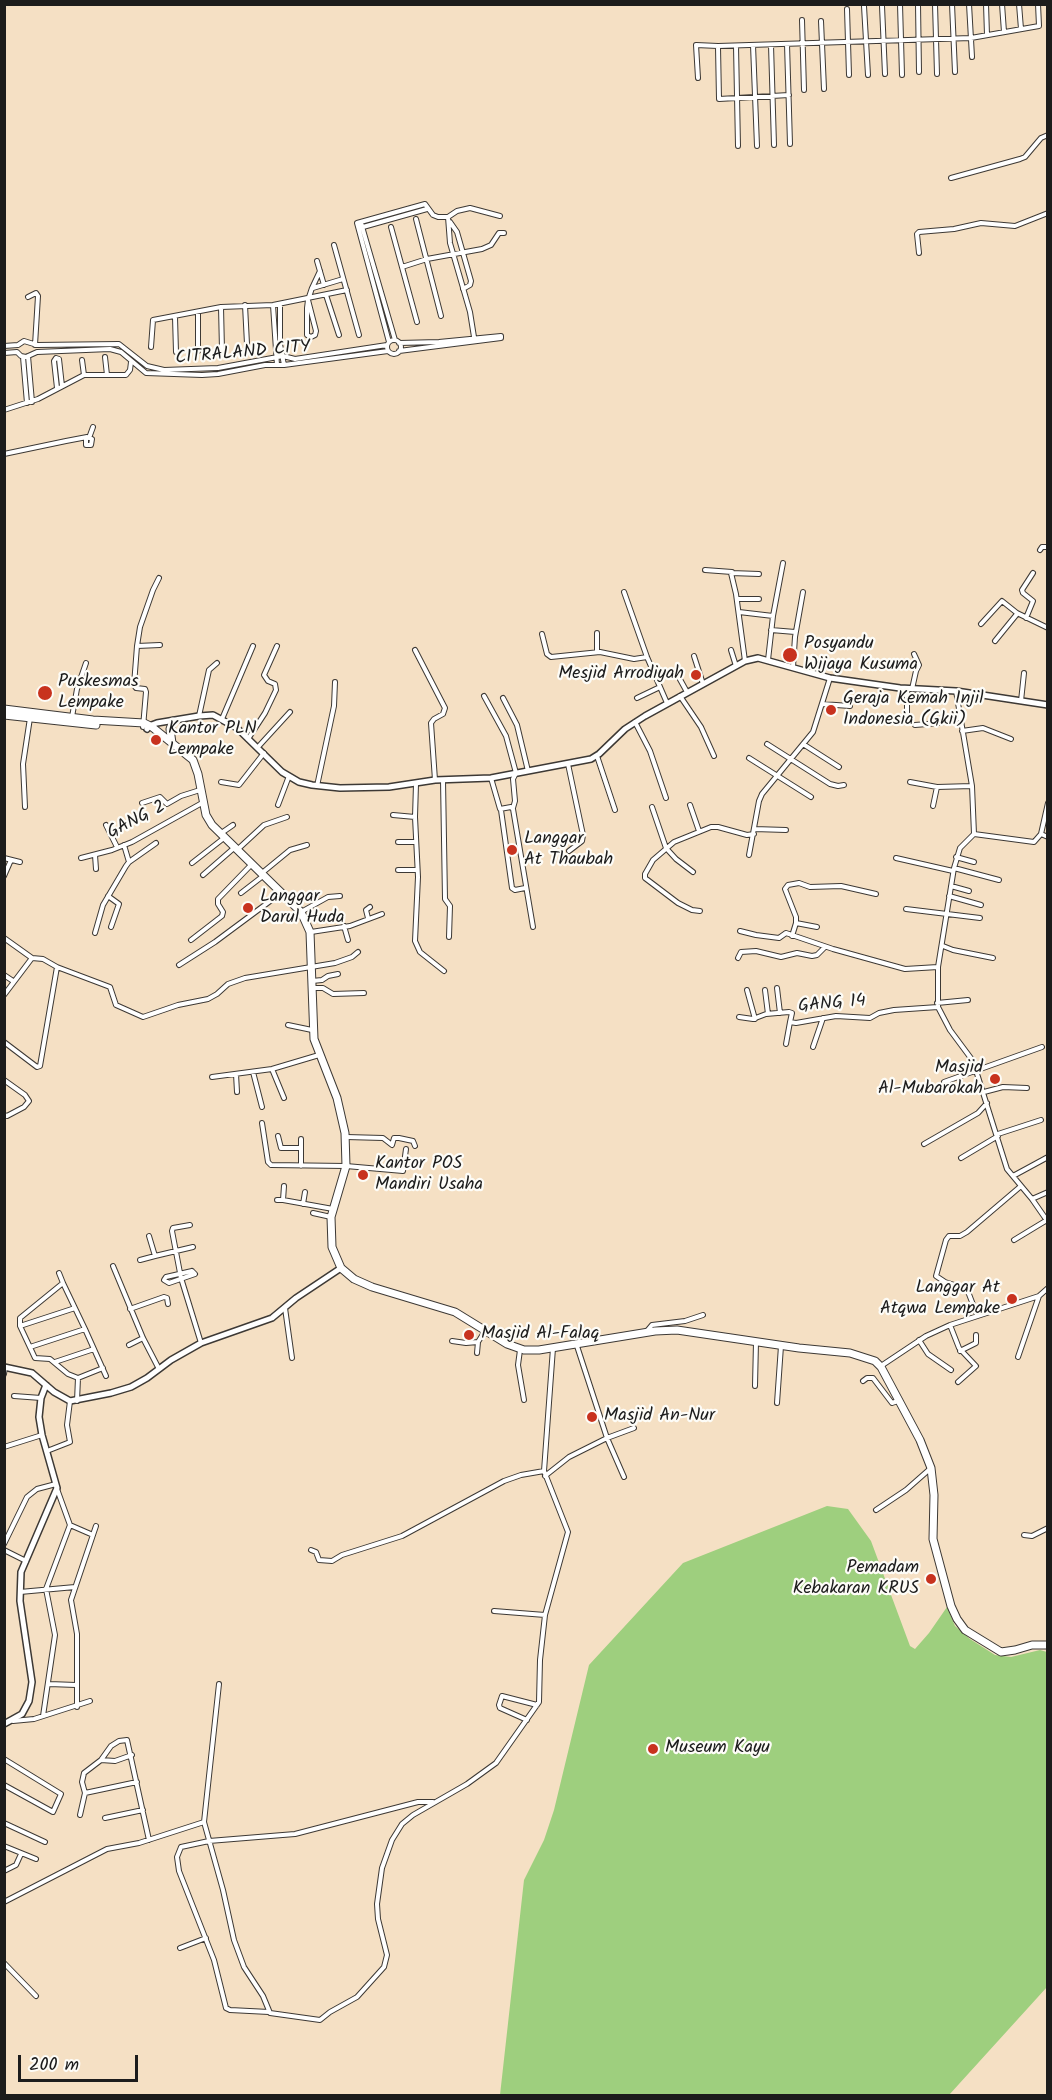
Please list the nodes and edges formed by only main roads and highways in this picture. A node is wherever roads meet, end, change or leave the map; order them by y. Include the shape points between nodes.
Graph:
1 (1047, 705) edge
2 (6, 712) edge
3 (173, 721) junction
4 (148, 727) junction
5 (172, 743) junction
6 (340, 1268) junction
7 (5, 1367) edge
8 (46, 1385) junction
9 (1047, 1645) edge
10 (4, 1724) edge

1 - 3 main road via 830,678 758,658 745,661 667,703 636,722 597,756 491,778 350,788 299,782 213,715
2 - 4 highway
2 - 4 highway
3 - 4 main road
3 - 5 highway
4 - 5 highway
5 - 6 highway via 193,760 209,820 301,912 310,932 312,1030 337,1098 345,1137 346,1166 332,1217 332,1247
6 - 8 main road via 268,1320 201,1343 131,1386 74,1401 59,1396
6 - 9 highway via 360,1282 455,1312 520,1349 677,1330 870,1358 880,1367 899,1400 931,1468 933,1539 951,1606 960,1624 1001,1652
7 - 8 main road via 32,1373
8 - 10 main road via 39,1410 56,1486 21,1572 20,1592 32,1682 25,1710

